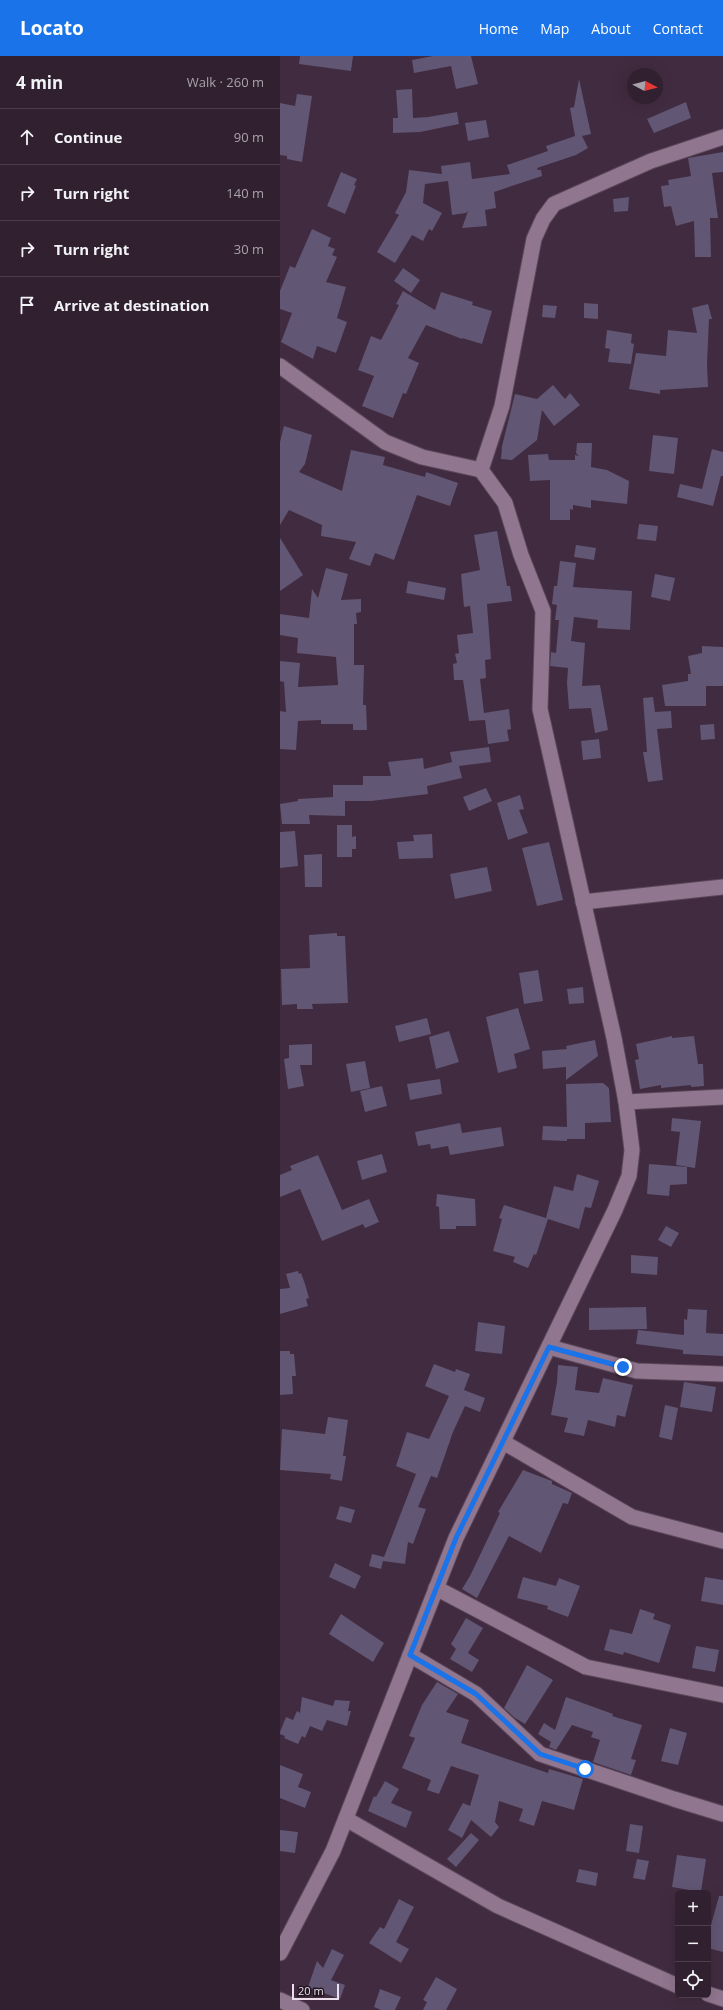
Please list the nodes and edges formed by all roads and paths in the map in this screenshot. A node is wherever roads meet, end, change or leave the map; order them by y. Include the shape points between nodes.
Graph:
1 (723, 137) edge
2 (280, 366) edge
3 (481, 470) junction
4 (723, 888) edge
5 (582, 902) junction
6 (723, 1097) edge
7 (626, 1102) junction
8 (549, 1347) junction
9 (723, 1374) edge
10 (503, 1442) junction
11 (723, 1541) edge
12 (436, 1588) junction
13 (410, 1655) junction
14 (723, 1695) edge
15 (723, 1814) edge
16 (346, 1819) junction
17 (280, 1953) edge
18 (675, 1985) edge
19 (711, 1995) edge
20 (723, 1999) edge
21 (280, 2000) edge
22 (302, 2010) edge

1 - 3 street via 651,161 582,191 554,204 542,219 534,239 502,406
2 - 3 street via 385,442 422,457
3 - 5 street via 505,502 521,555 543,611 540,709
4 - 5 street
5 - 7 street via 614,1038
6 - 7 street
7 - 8 street via 632,1150 629,1176
8 - 9 street via 637,1371
8 - 10 street
10 - 11 street via 632,1517
10 - 12 street via 456,1538
12 - 13 street
12 - 14 street via 586,1667
13 - 15 street via 476,1694 540,1754
13 - 16 street
16 - 17 street via 333,1851
16 - 18 street via 498,1906
19 - 20 street
21 - 22 street

